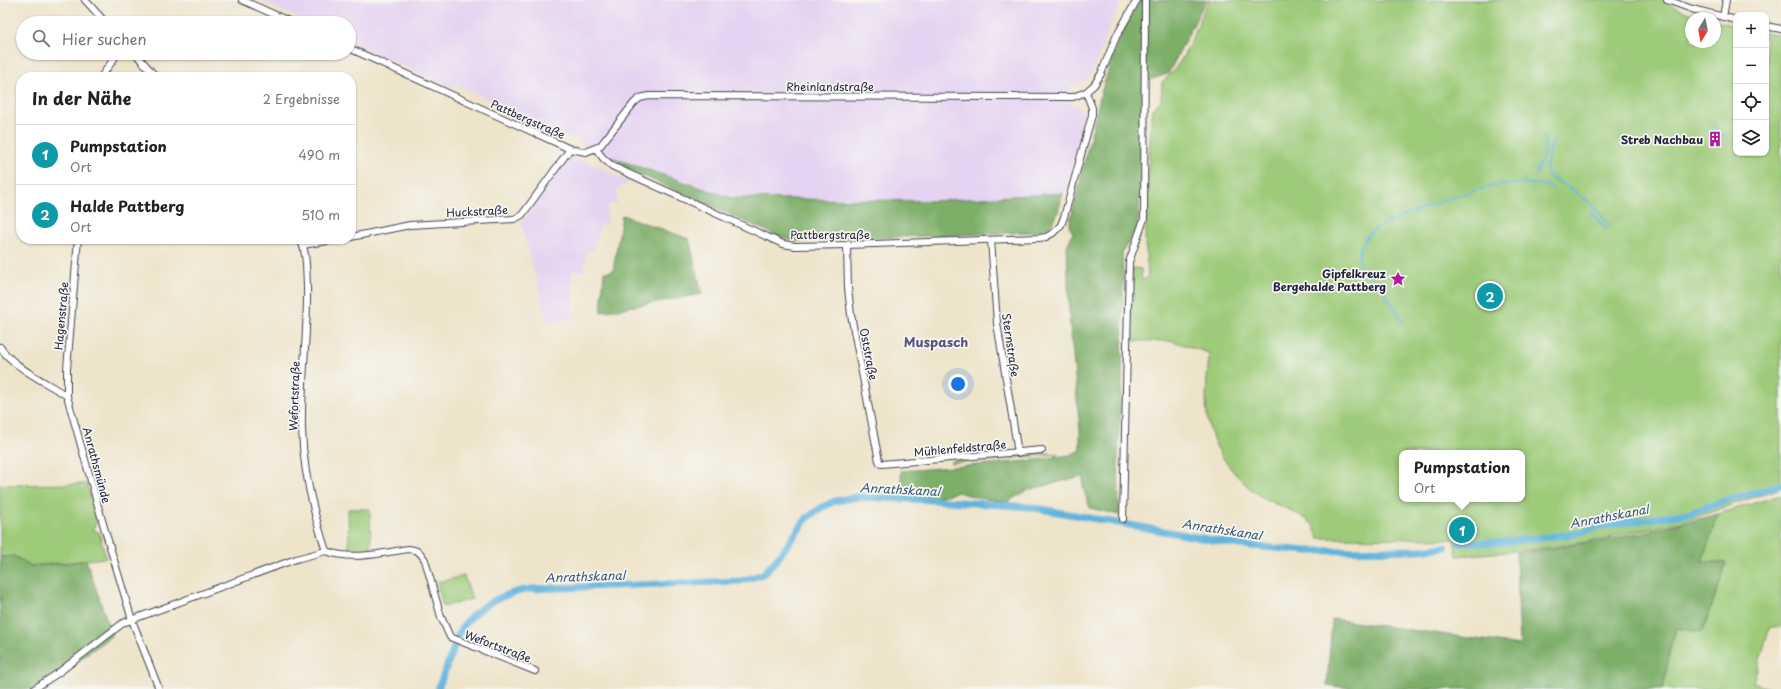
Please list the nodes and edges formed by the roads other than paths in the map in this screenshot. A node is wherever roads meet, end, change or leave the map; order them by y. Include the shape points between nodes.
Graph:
1 (85, 0) edge
2 (242, 0) edge
3 (1137, 0) edge
4 (1145, 0) edge
5 (1667, 0) edge
6 (1726, 0) edge
7 (100, 16) edge
8 (277, 16) edge
9 (1723, 17) junction
10 (1733, 19) edge
11 (1769, 27) edge
12 (1781, 29) edge
13 (356, 51) edge
14 (113, 60) edge
15 (141, 60) edge
16 (105, 72) edge
17 (152, 72) edge
18 (1086, 92) junction
19 (570, 148) junction
20 (596, 149) junction
21 (356, 236) edge
22 (991, 240) junction
23 (78, 244) edge
24 (302, 244) edge
25 (847, 245) junction
26 (0, 347) edge
27 (67, 396) junction
28 (1042, 450) dead end
29 (1018, 453) junction
30 (881, 464) joint
31 (1123, 519) dead end
32 (326, 551) junction
33 (132, 620) junction
34 (535, 671) dead end
35 (34, 689) edge
36 (159, 689) edge

1 - 7 street
2 - 8 street
3 - 18 street via 1116,37 1101,74
4 - 31 street via 1144,219 1129,262
5 - 9 street via 1692,10
6 - 9 street
9 - 10 street
11 - 12 street
13 - 19 street, Pattbergstraße
14 - 16 street
15 - 17 street
18 - 20 street, Rheinlandstraße via 1073,97 649,96 634,103
18 - 22 street, Pattbergstraße via 1092,116 1061,225 1046,237
19 - 20 street, Pattbergstraße via 586,152
19 - 21 street, Huckstraße via 522,216 514,219 410,225
20 - 25 street, Pattbergstraße via 612,166 783,244
22 - 25 street, Pattbergstraße
22 - 29 street, Sternstraße via 997,323
23 - 27 street, Hagenstraße
24 - 32 street, Wefortstraße via 307,304 302,430 309,491
25 - 30 street, Oststraße via 848,288 852,315 878,461
26 - 27 street via 15,363
27 - 33 street, Anrathsmünde
28 - 29 street, Mühlenfeldstraße
29 - 30 street, Mühlenfeldstraße
32 - 33 street, Wefortstraße via 296,559
32 - 34 street, Wefortstraße via 343,556 408,550 420,552 425,560 448,635 461,643
33 - 35 street via 110,631
33 - 36 street, Anrathsmünde

